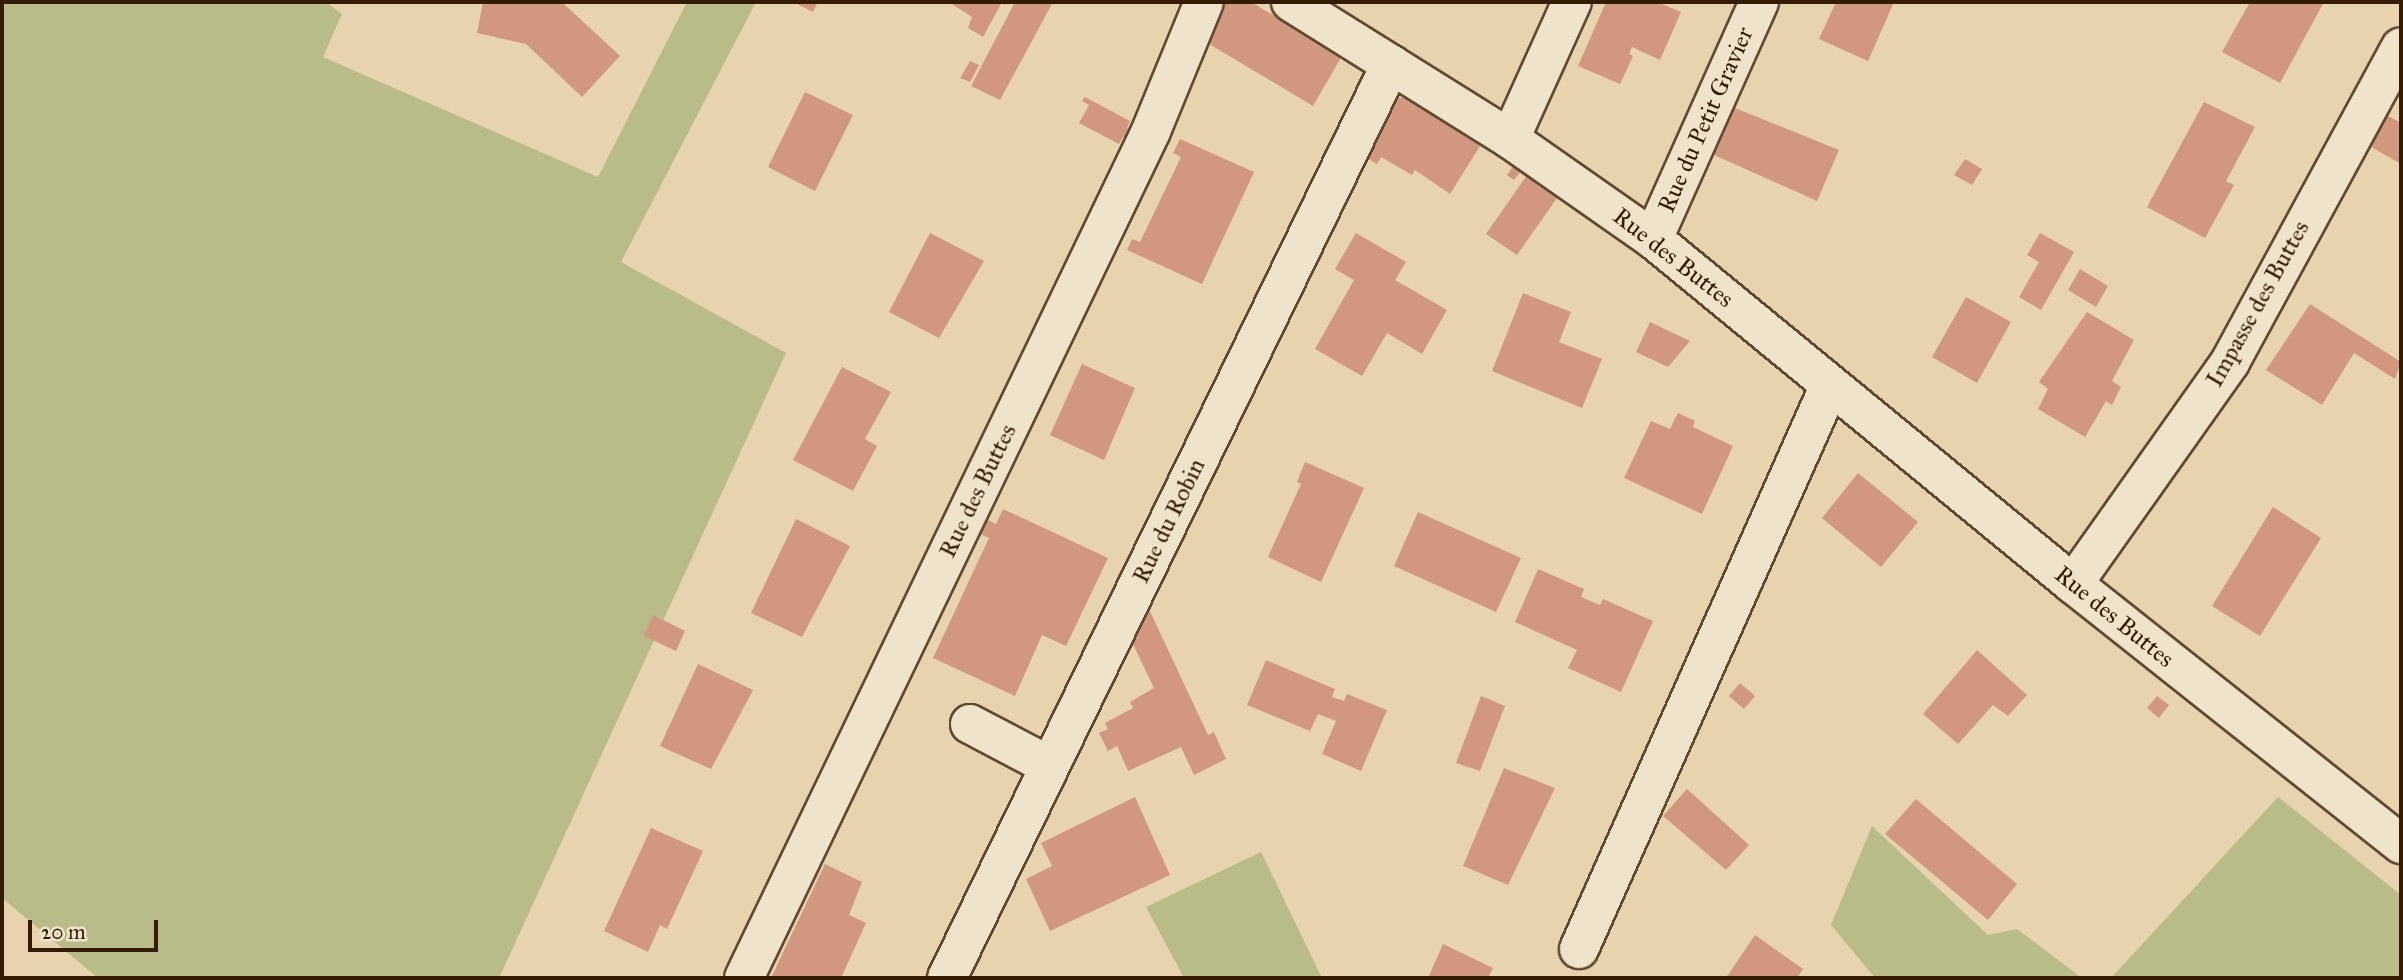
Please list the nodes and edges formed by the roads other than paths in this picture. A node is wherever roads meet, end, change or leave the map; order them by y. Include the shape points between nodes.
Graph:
1 (1204, 2) edge
2 (1291, 2) edge
3 (1572, 2) edge
4 (1759, 2) edge
5 (2401, 47) edge
6 (1391, 64) junction
7 (1510, 139) junction
8 (1653, 239) junction
9 (1830, 385) junction
10 (2073, 584) junction
11 (970, 724) dead end
12 (1050, 765) junction
13 (2401, 845) edge
14 (1578, 950) dead end
15 (744, 978) edge
16 (947, 978) edge

1 - 15 street, Rue des Buttes via 1151,131
2 - 6 street, Rue des Buttes
3 - 7 street
4 - 8 street, Rue du Petit Gravier
5 - 10 street, Impasse des Buttes via 2230,362
6 - 7 street, Rue des Buttes
6 - 12 street, Rue du Robin
7 - 8 street, Rue des Buttes
8 - 9 street, Rue des Buttes
9 - 10 street, Rue des Buttes
9 - 14 street
10 - 13 street, Rue des Buttes
11 - 12 street
12 - 16 street, Rue du Robin

